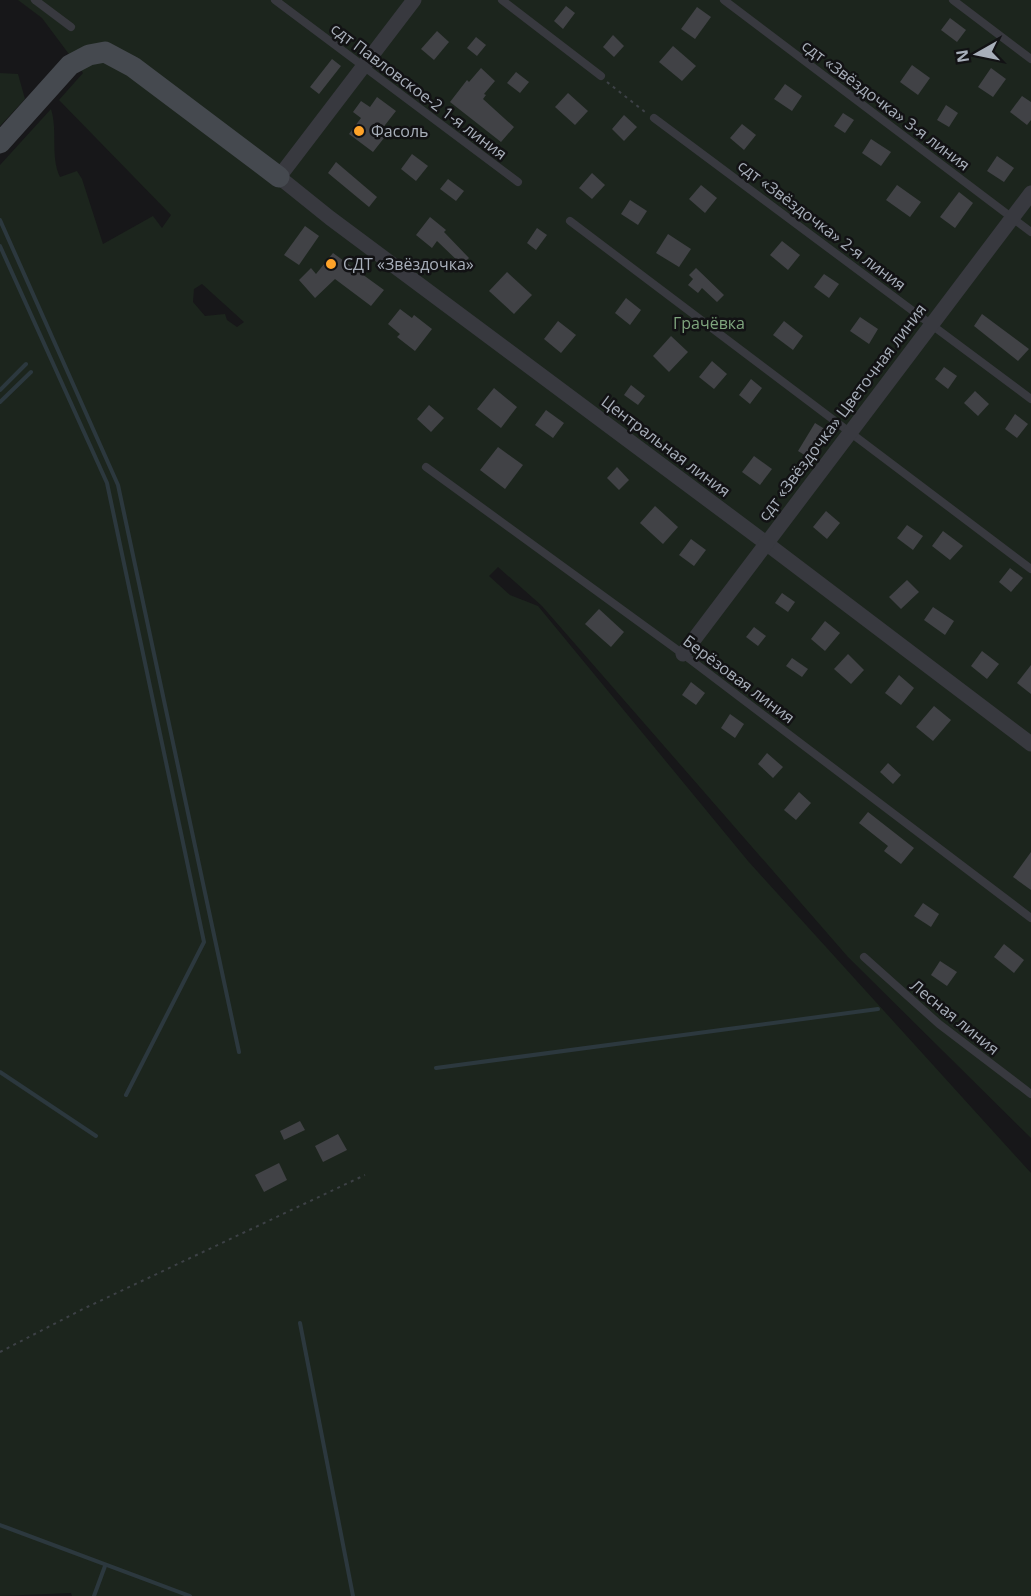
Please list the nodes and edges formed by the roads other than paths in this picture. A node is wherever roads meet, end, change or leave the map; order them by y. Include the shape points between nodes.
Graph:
1 (35, 0) edge
2 (275, 0) edge
3 (414, 0) edge
4 (502, 0) edge
5 (724, 0) edge
6 (953, 0) edge
7 (71, 27) dead end
8 (1031, 59) edge
9 (363, 67) junction
10 (601, 76) road end
11 (654, 118) road end
12 (0, 143) edge
13 (279, 177) junction
14 (518, 182) dead end
15 (1031, 193) edge
16 (1012, 218) junction
17 (570, 221) dead end
18 (1031, 232) edge
19 (932, 324) junction
20 (1031, 399) edge
21 (850, 432) junction
22 (426, 467) dead end
23 (766, 543) junction
24 (1031, 569) edge
25 (683, 654) junction
26 (1031, 744) edge
27 (1031, 918) edge
28 (864, 957) dead end
29 (1031, 1094) edge

1 - 7 lane
2 - 9 lane, сдт Павловское-2 1-я линия
3 - 9 street
4 - 10 lane
5 - 16 lane, сдт «Звёздочка» 3-я линия
6 - 8 lane
9 - 13 street
9 - 14 lane, сдт Павловское-2 1-я линия
11 - 19 lane, сдт «Звёздочка» 2-я линия
12 - 13 street via 70,65 105,52 133,67
13 - 23 street, Центральная линия
15 - 16 street, сдт «Звёздочка» Цветочная линия
16 - 18 lane, сдт «Звёздочка» 3-я линия
16 - 19 street, сдт «Звёздочка» Цветочная линия
17 - 21 lane
19 - 20 lane, сдт «Звёздочка» 2-я линия
19 - 21 street, сдт «Звёздочка» Цветочная линия
21 - 23 street, сдт «Звёздочка» Цветочная линия
21 - 24 lane
22 - 25 lane, Берёзовая линия
23 - 25 street, сдт «Звёздочка» Цветочная линия
23 - 26 street, Центральная линия
25 - 27 lane, Берёзовая линия
28 - 29 lane, Лесная линия via 939,1024

